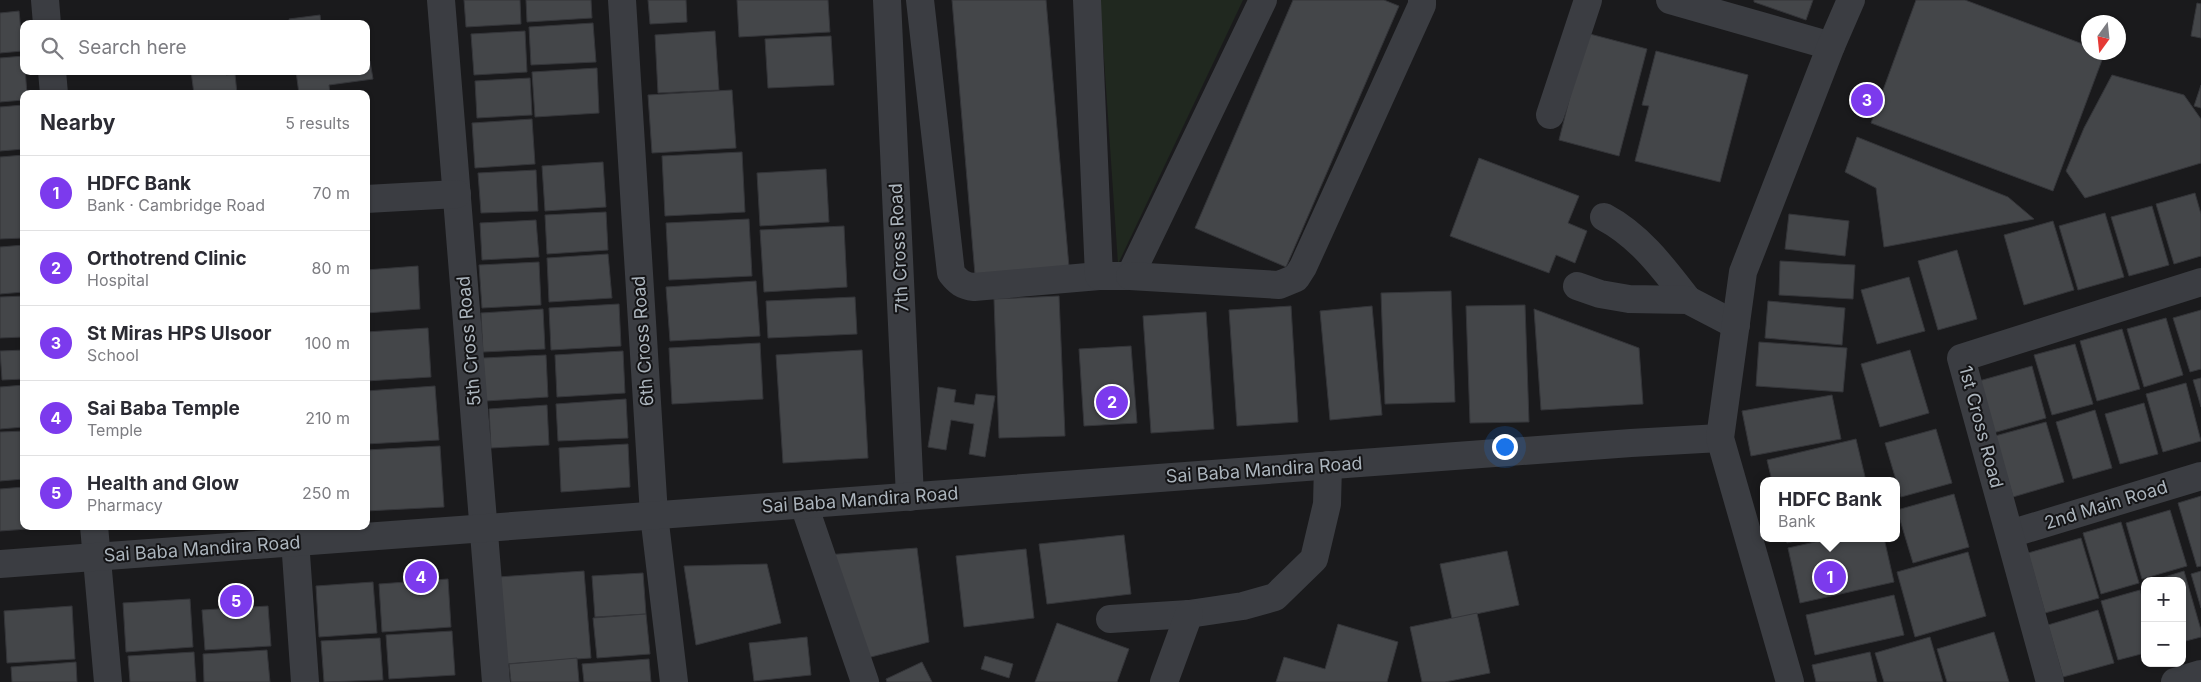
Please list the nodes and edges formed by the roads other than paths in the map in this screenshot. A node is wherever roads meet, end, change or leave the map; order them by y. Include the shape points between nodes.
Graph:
1 (45, 0) edge
2 (441, 0) edge
3 (622, 0) edge
4 (887, 0) edge
5 (920, 0) edge
6 (1087, 0) edge
7 (1263, 0) edge
8 (1422, 0) edge
9 (1588, 0) edge
10 (1670, 0) edge
11 (1851, 0) edge
12 (48, 20) edge
13 (1830, 46) junction
14 (52, 75) edge
15 (54, 90) edge
16 (1550, 115) dead end
17 (457, 194) junction
18 (370, 199) edge
19 (1604, 217) dead end
20 (1099, 276) junction
21 (1130, 276) junction
22 (2201, 282) edge
23 (1577, 286) dead end
24 (1688, 300) junction
25 (1736, 325) junction
26 (1720, 438) junction
27 (1328, 465) junction
28 (2201, 476) edge
29 (910, 497) junction
30 (804, 505) junction
31 (654, 515) junction
32 (484, 528) junction
33 (94, 530) edge
34 (294, 534) edge
35 (2010, 534) junction
36 (97, 557) junction
37 (0, 564) edge
38 (1189, 614) junction
39 (1110, 620) dead end
40 (2201, 674) edge
41 (108, 682) edge
42 (304, 682) edge
43 (496, 682) edge
44 (674, 682) edge
45 (865, 682) edge
46 (1164, 682) edge
47 (1790, 682) edge
48 (2050, 682) edge
49 (2175, 682) edge

1 - 12 street
2 - 17 street, 5th Cross Road
3 - 31 street, 6th Cross Road
4 - 29 street, 7th Cross Road
5 - 20 street via 951,273 965,286 974,287
6 - 20 street
7 - 21 street
8 - 21 street via 1296,278 1278,285
9 - 16 street
10 - 13 street
11 - 13 street
13 - 25 street via 1743,272
14 - 15 street
17 - 18 street
17 - 32 street, 5th Cross Road
19 - 24 street via 1622,227 1650,253
20 - 21 street
22 - 35 street, 1st Cross Road via 1961,358
23 - 24 street via 1600,294 1630,298
24 - 25 street
25 - 26 street
26 - 27 street, Sai Baba Mandira Road
26 - 47 street
27 - 29 street, Sai Baba Mandira Road
27 - 38 street via 1327,504 1314,559 1275,597 1243,606
28 - 35 street, 2nd Main Road
29 - 30 street, Sai Baba Mandira Road
30 - 31 street, Sai Baba Mandira Road
30 - 45 street
31 - 32 street, Sai Baba Mandira Road
31 - 44 street, 6th Cross Road
32 - 34 street, Sai Baba Mandira Road
32 - 43 street, 5th Cross Road
33 - 36 street
34 - 36 street, Sai Baba Mandira Road
34 - 42 street
35 - 48 street, 1st Cross Road
36 - 37 street, Sai Baba Mandira Road
36 - 41 street
38 - 39 street
38 - 46 street
40 - 49 street

